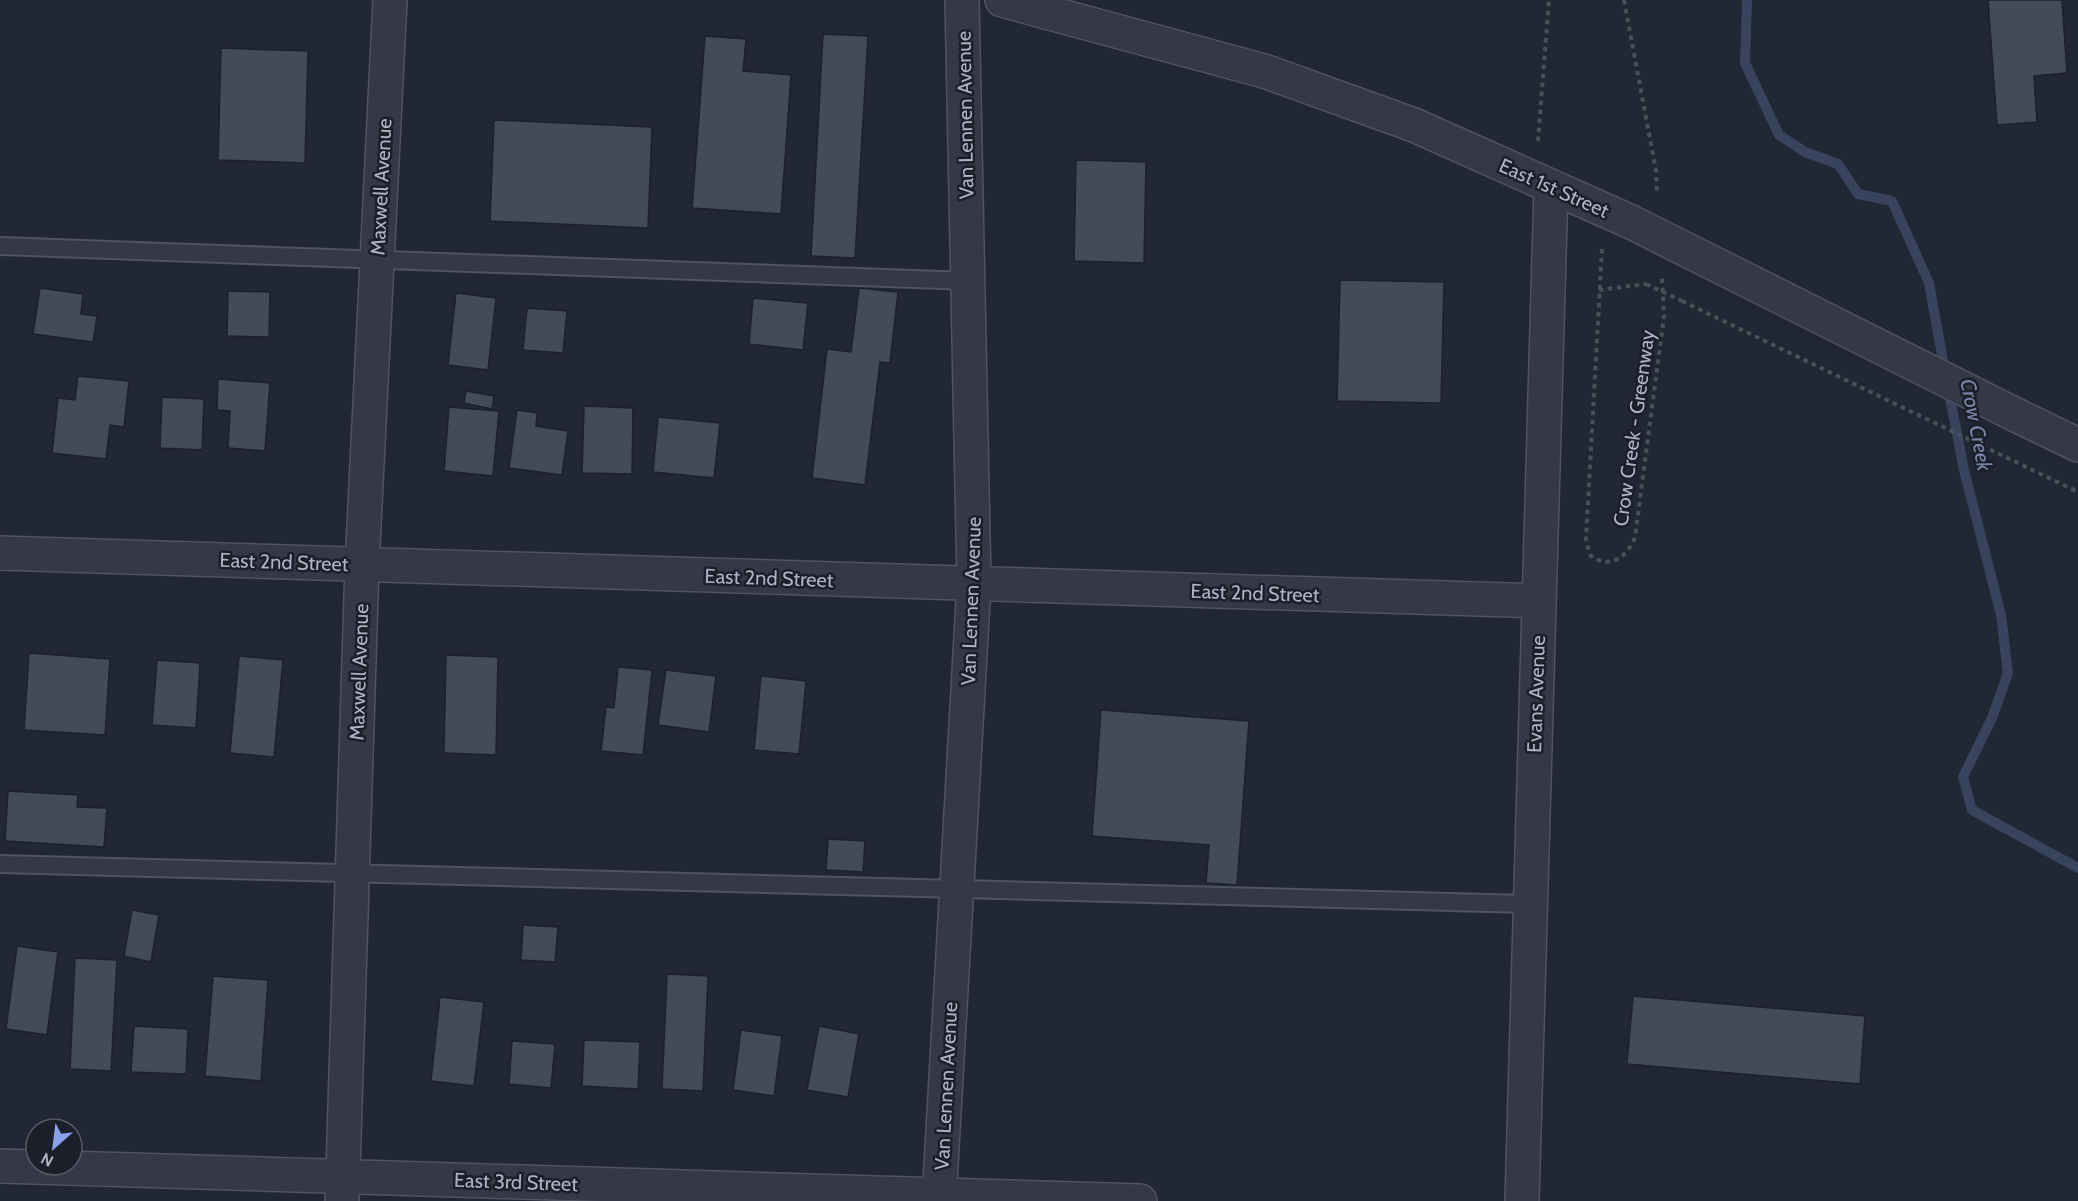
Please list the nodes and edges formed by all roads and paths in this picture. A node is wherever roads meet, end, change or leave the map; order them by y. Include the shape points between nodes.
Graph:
1 (390, 0) edge
2 (962, 0) edge
3 (1002, 0) edge
4 (1549, 0) edge
5 (1624, 0) edge
6 (1543, 184) junction
7 (1658, 204) dead end
8 (0, 246) edge
9 (377, 259) junction
10 (1662, 271) dead end
11 (969, 281) junction
12 (2078, 445) edge
13 (2078, 492) edge
14 (0, 553) edge
15 (362, 565) junction
16 (975, 584) junction
17 (1539, 602) junction
18 (0, 864) edge
19 (352, 873) junction
20 (957, 889) junction
21 (1530, 904) junction
22 (0, 1166) edge
23 (343, 1189) edge
24 (940, 1198) edge
25 (1140, 1201) edge
26 (1522, 1201) edge

1 - 9 street, Maxwell Avenue
2 - 11 street, Van Lennen Avenue
3 - 6 street, East 1st Street via 1264,71 1414,125
4 - 6 path
5 - 7 path via 1656,171
6 - 12 street, East 1st Street, bridge via 1632,222
6 - 17 street, Evans Avenue
8 - 9 lane
9 - 11 lane
9 - 15 street, Maxwell Avenue
10 - 13 path, Crow Creek - Greenway, bridge via 1664,316 1635,537 1623,557 1611,562 1590,555 1586,539 1599,290 1646,284 1682,302
11 - 16 street, Van Lennen Avenue
14 - 15 street, East 2nd Street
15 - 16 street, East 2nd Street
15 - 19 street, Maxwell Avenue
16 - 17 street, East 2nd Street
16 - 20 street, Van Lennen Avenue
17 - 21 street, Evans Avenue
18 - 19 lane
19 - 20 lane
19 - 23 street, Maxwell Avenue
20 - 21 lane
20 - 24 street, Van Lennen Avenue
21 - 26 street, Evans Avenue
22 - 23 street, East 3rd Street
23 - 24 street, East 3rd Street
24 - 25 street, East 3rd Street

